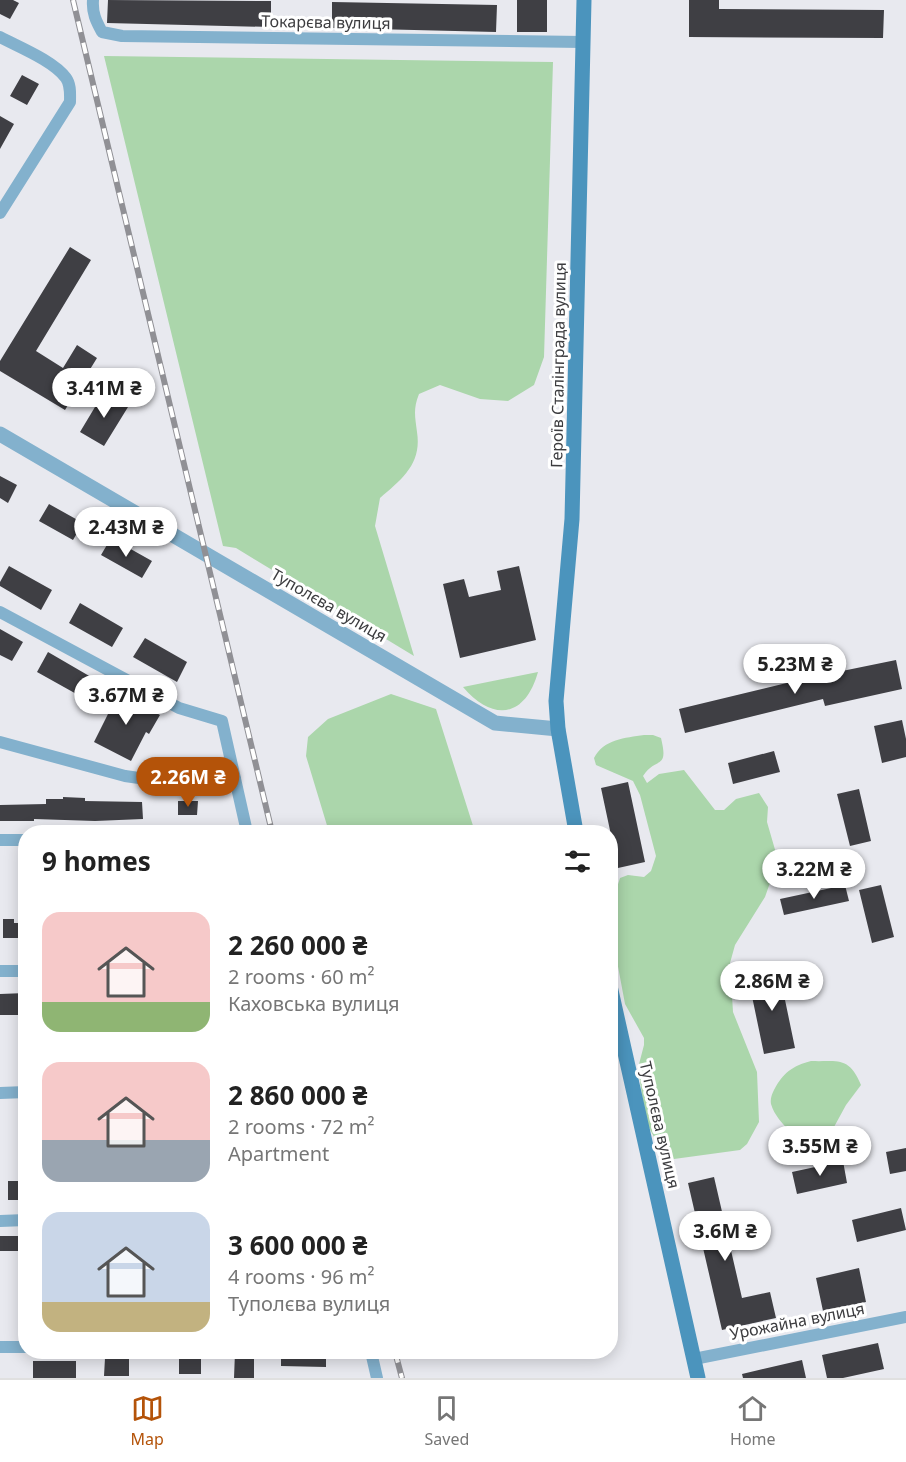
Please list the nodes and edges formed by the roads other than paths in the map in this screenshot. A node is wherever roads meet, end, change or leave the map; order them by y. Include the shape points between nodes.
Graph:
1 (93, 0) edge
2 (584, 0) edge
3 (0, 37) edge
4 (583, 42) junction
5 (0, 213) edge
6 (0, 434) edge
7 (0, 612) edge
8 (558, 729) junction
9 (0, 742) edge
10 (235, 778) junction
11 (245, 825) edge
12 (575, 825) edge
13 (0, 840) edge
14 (18, 840) edge
15 (18, 970) edge
16 (0, 971) edge
17 (618, 1022) edge
18 (18, 1092) edge
19 (0, 1093) edge
20 (18, 1220) edge
21 (0, 1221) edge
22 (906, 1317) edge
23 (0, 1347) edge
24 (18, 1347) edge
25 (373, 1359) edge
26 (694, 1359) junction
27 (377, 1378) edge
28 (698, 1378) edge

1 - 4 street, Токарєва вулиця via 96,22 102,32 122,36
2 - 4 main road, Героїв Сталінграда вулиця
3 - 5 street via 52,65 69,84 69,102
4 - 8 main road, Героїв Сталінграда вулиця via 572,519 556,701
6 - 8 street, Туполєва вулиця via 495,723
7 - 10 street via 179,708 222,721
8 - 12 main road
9 - 10 street via 125,776 188,785
10 - 11 street
13 - 14 street
15 - 16 street
17 - 26 main road, Туполєва вулиця
18 - 19 street
20 - 21 street
22 - 26 street, Урожайна вулиця
23 - 24 street
25 - 27 street
26 - 28 main road, Туполєва вулиця

